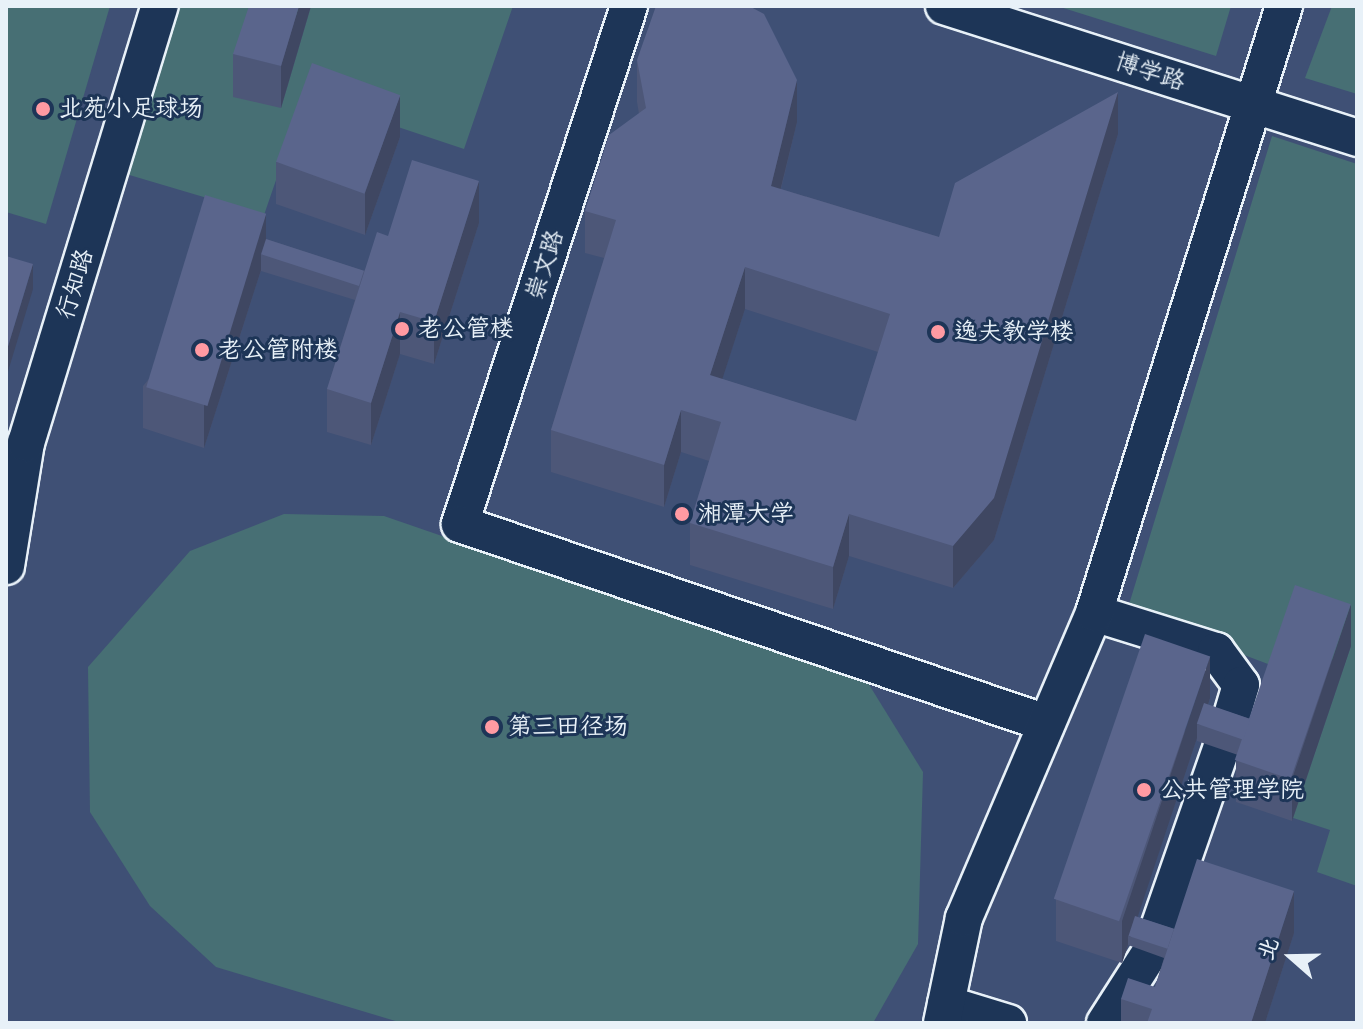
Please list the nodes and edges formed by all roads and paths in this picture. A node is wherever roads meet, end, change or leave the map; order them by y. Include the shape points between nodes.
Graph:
1 (160, 6) edge
2 (629, 6) edge
3 (944, 6) edge
4 (1284, 6) edge
5 (1250, 104) junction
6 (1357, 138) edge
7 (6, 566) edge
8 (1094, 613) junction
9 (1043, 722) junction
10 (944, 1014) edge
11 (1008, 1023) edge
12 (1105, 1023) edge

1 - 7 street, 行知路 via 26,443
2 - 9 street, 崇文路 via 460,524
3 - 5 street, 博学路
4 - 5 street
5 - 6 street, 博学路
5 - 8 street
8 - 9 street
8 - 12 street via 1216,651 1241,685 1154,943
9 - 10 street via 964,918
10 - 11 street

